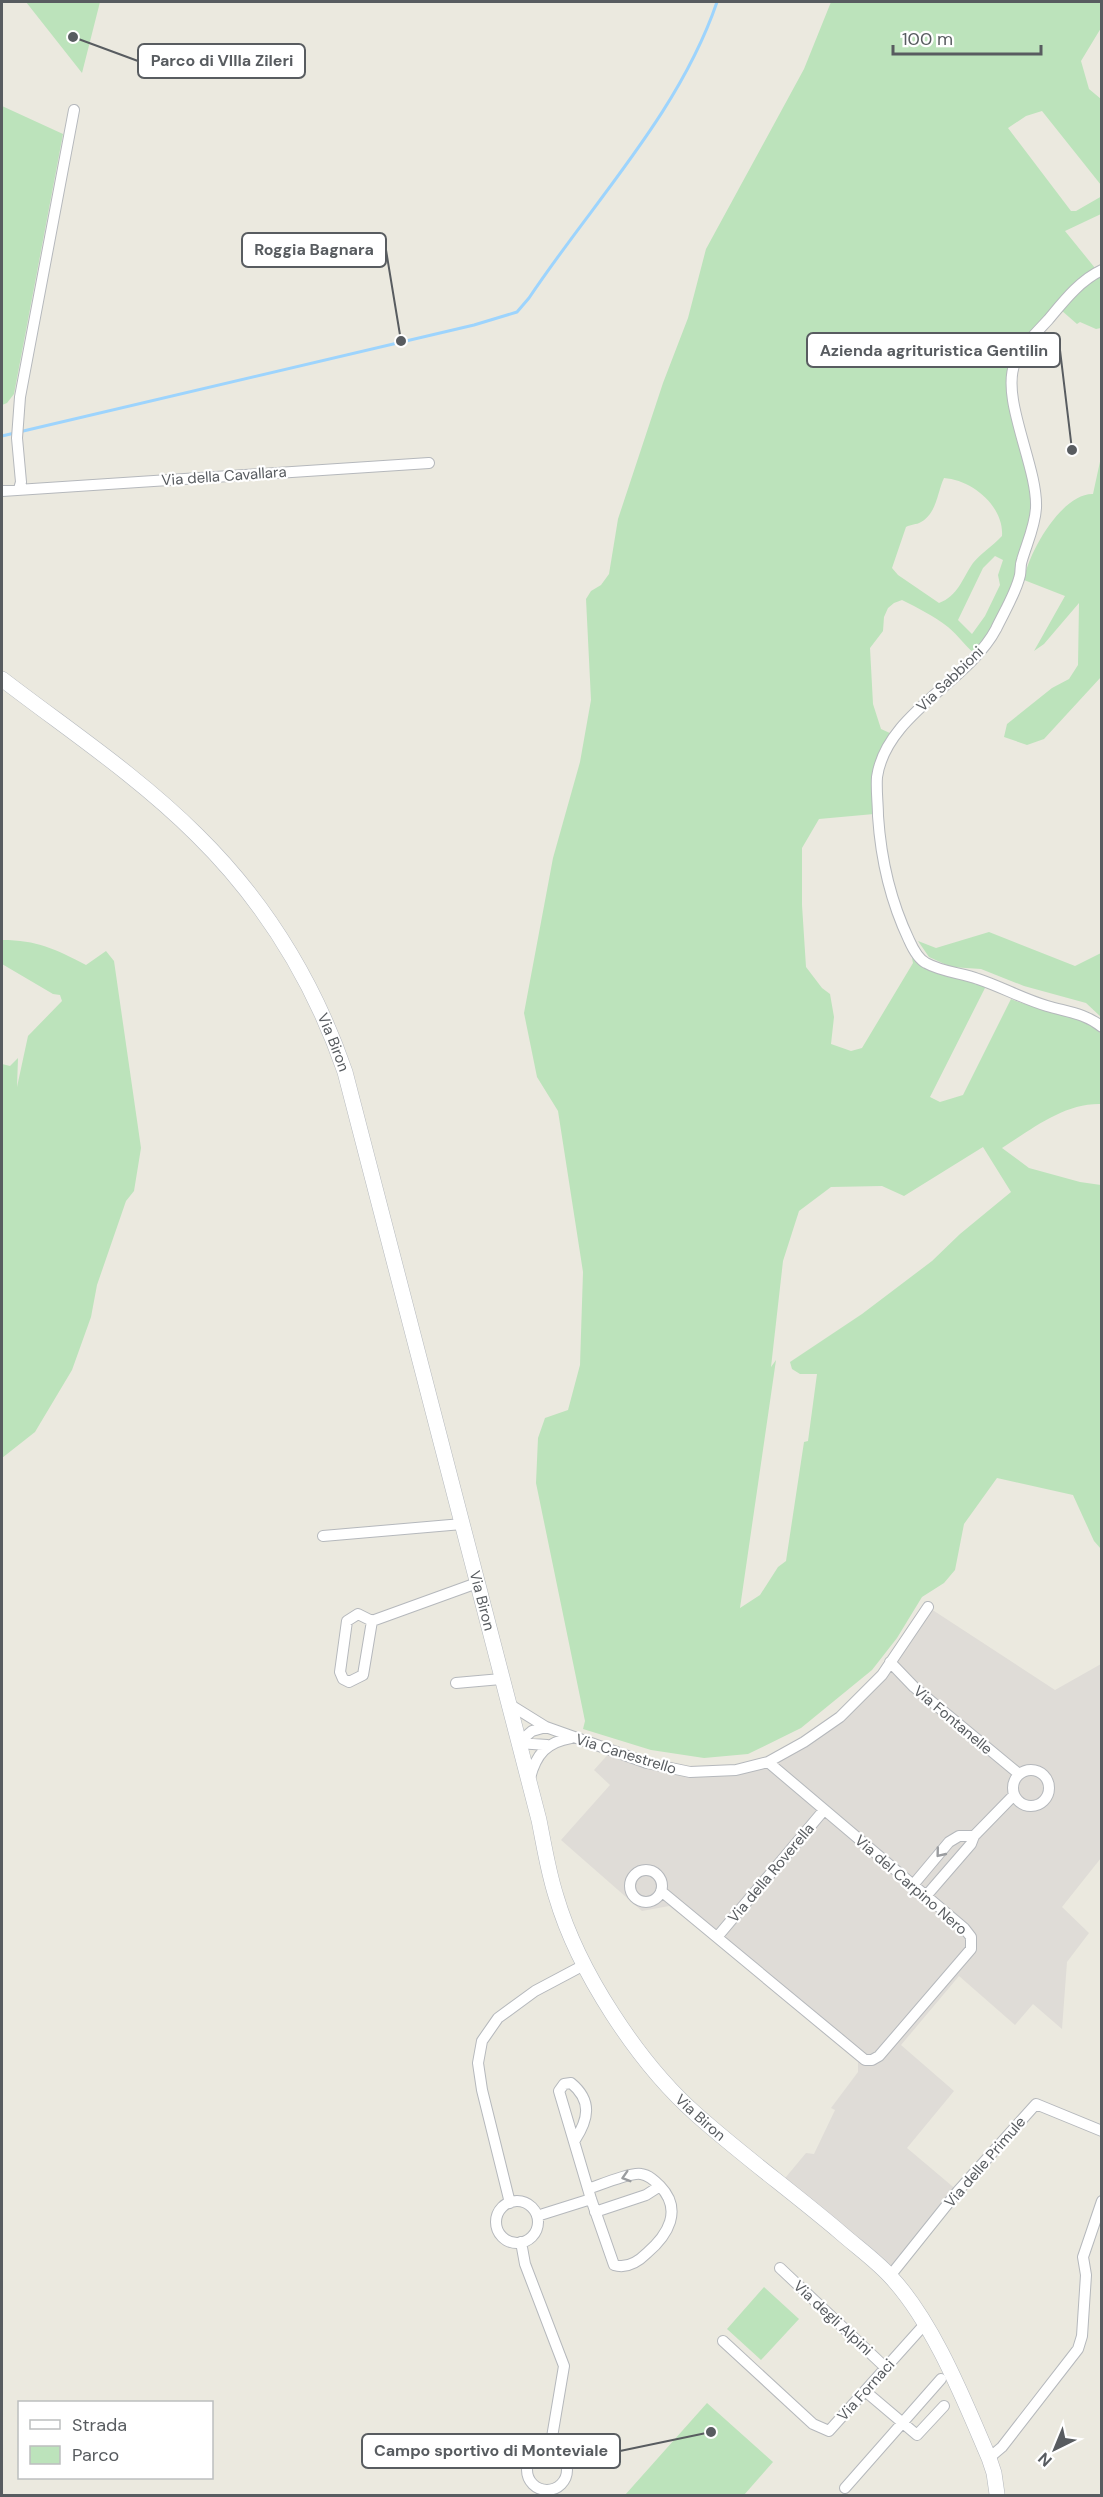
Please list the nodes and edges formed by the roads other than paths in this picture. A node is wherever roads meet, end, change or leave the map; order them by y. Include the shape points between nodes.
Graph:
1 (74, 110) dead end
2 (1101, 270) edge
3 (429, 463) dead end
4 (19, 489) junction
5 (2, 491) edge
6 (2, 679) edge
7 (1101, 1027) edge
8 (462, 1524) junction
9 (323, 1536) dead end
10 (477, 1583) junction
11 (928, 1607) dead end
12 (372, 1621) junction
13 (890, 1662) junction
14 (501, 1678) junction
15 (456, 1683) dead end
16 (509, 1703) junction
17 (546, 1727) junction
18 (571, 1738) junction
19 (518, 1743) junction
20 (547, 1745) junction
21 (768, 1761) junction
22 (1019, 1774) junction
23 (528, 1784) junction
24 (1014, 1795) junction
25 (824, 1810) junction
26 (974, 1836) junction
27 (913, 1885) junction
28 (661, 1891) dead end
29 (926, 1896) junction
30 (718, 1936) junction
31 (584, 1965) junction
32 (1101, 2131) edge
33 (575, 2140) junction
34 (660, 2186) junction
35 (589, 2194) junction
36 (1101, 2201) edge
37 (510, 2202) junction
38 (595, 2212) junction
39 (537, 2216) junction
40 (521, 2242) junction
41 (780, 2268) dead end
42 (890, 2276) junction
43 (924, 2325) junction
44 (723, 2340) dead end
45 (886, 2368) junction
46 (941, 2379) dead end
47 (865, 2391) junction
48 (944, 2406) dead end
49 (902, 2423) junction
50 (550, 2449) junction
51 (989, 2458) junction
52 (845, 2488) dead end
53 (543, 2493) edge
54 (996, 2495) edge

1 - 4 street via 20,397
2 - 7 street, Via Sabbioni via 1064,302 1013,366 1014,404 1036,508 1010,601 976,658 923,703 891,743 882,761 877,793 886,880 920,959 980,979 1020,998 1092,1018
3 - 4 street, Via della Cavallara
4 - 5 street, Via della Cavallara
6 - 8 street, Via Biron via 196,833 248,890 298,966 345,1072
8 - 9 street
8 - 10 street, Via Biron
10 - 12 street
10 - 14 street, Via Biron
11 - 13 street, Via Canestrello
12 - 12 street via 363,1675 349,1682 340,1672 347,1620 358,1614
13 - 21 street, Via Canestrello via 869,1691 840,1717
13 - 22 street, Via Fontanelle via 914,1687
14 - 15 street
14 - 16 street, Via Biron
16 - 17 street, Via Canestrello
16 - 19 street, Via Biron
17 - 18 street, Via Canestrello
17 - 19 street via 532,1731
18 - 20 street
18 - 21 street, Via Canestrello via 647,1763 690,1772 736,1770
19 - 20 street
19 - 23 street, Via Biron
20 - 23 street via 533,1766
21 - 25 street, Via del Carpino Nero
22 - 24 street via 1013,1784
22 - 24 street via 1036,1770 1046,1778 1050,1789 1045,1800 1034,1806 1022,1804
23 - 31 street, Via Biron via 556,1896
24 - 26 street
25 - 27 street, Via del Carpino Nero
25 - 30 street, Via della Roverella
26 -> 27 street via 959,1836 949,1842
26 - 29 street
27 - 29 street, Via del Carpino Nero
28 - 30 street, Via del Carpino Nero
29 - 30 street, Via del Carpino Nero via 964,1928 971,1937 971,1949 872,2060 858,2056
31 - 37 street via 534,1991 498,2018 482,2040 478,2064 482,2090
31 - 42 street, Via Biron via 631,2041 696,2115
32 - 42 street, Via delle Primule via 1036,2103
33 - 33 street via 587,2120 579,2089 571,2083 564,2084 559,2091
33 - 35 street
34 -> 35 street via 640,2173
34 - 38 street via 646,2195
34 - 38 street via 671,2203 669,2227 660,2242 638,2262 622,2268 614,2265
35 - 38 street
35 - 39 street
36 - 51 street via 1083,2258 1086,2275 1078,2349 1002,2447
37 - 39 street via 526,2204
37 - 40 street via 499,2211 498,2231 507,2241
39 - 40 street via 535,2233
40 - 50 street via 525,2264 564,2366
41 - 45 street, Via degli Alpini
42 - 43 street, Via Biron
43 - 45 street, Via Fornaci
43 - 51 street, Via Biron via 945,2361
44 - 47 street, Via Fornaci via 813,2424 829,2431
45 - 47 street, Via Fornaci
46 - 49 street
47 - 49 street
48 - 49 street via 917,2434
49 - 52 street
50 - 53 street via 536,2452 528,2463 528,2477
50 - 53 street via 562,2456 567,2475 556,2488
51 - 54 street, Via Biron

